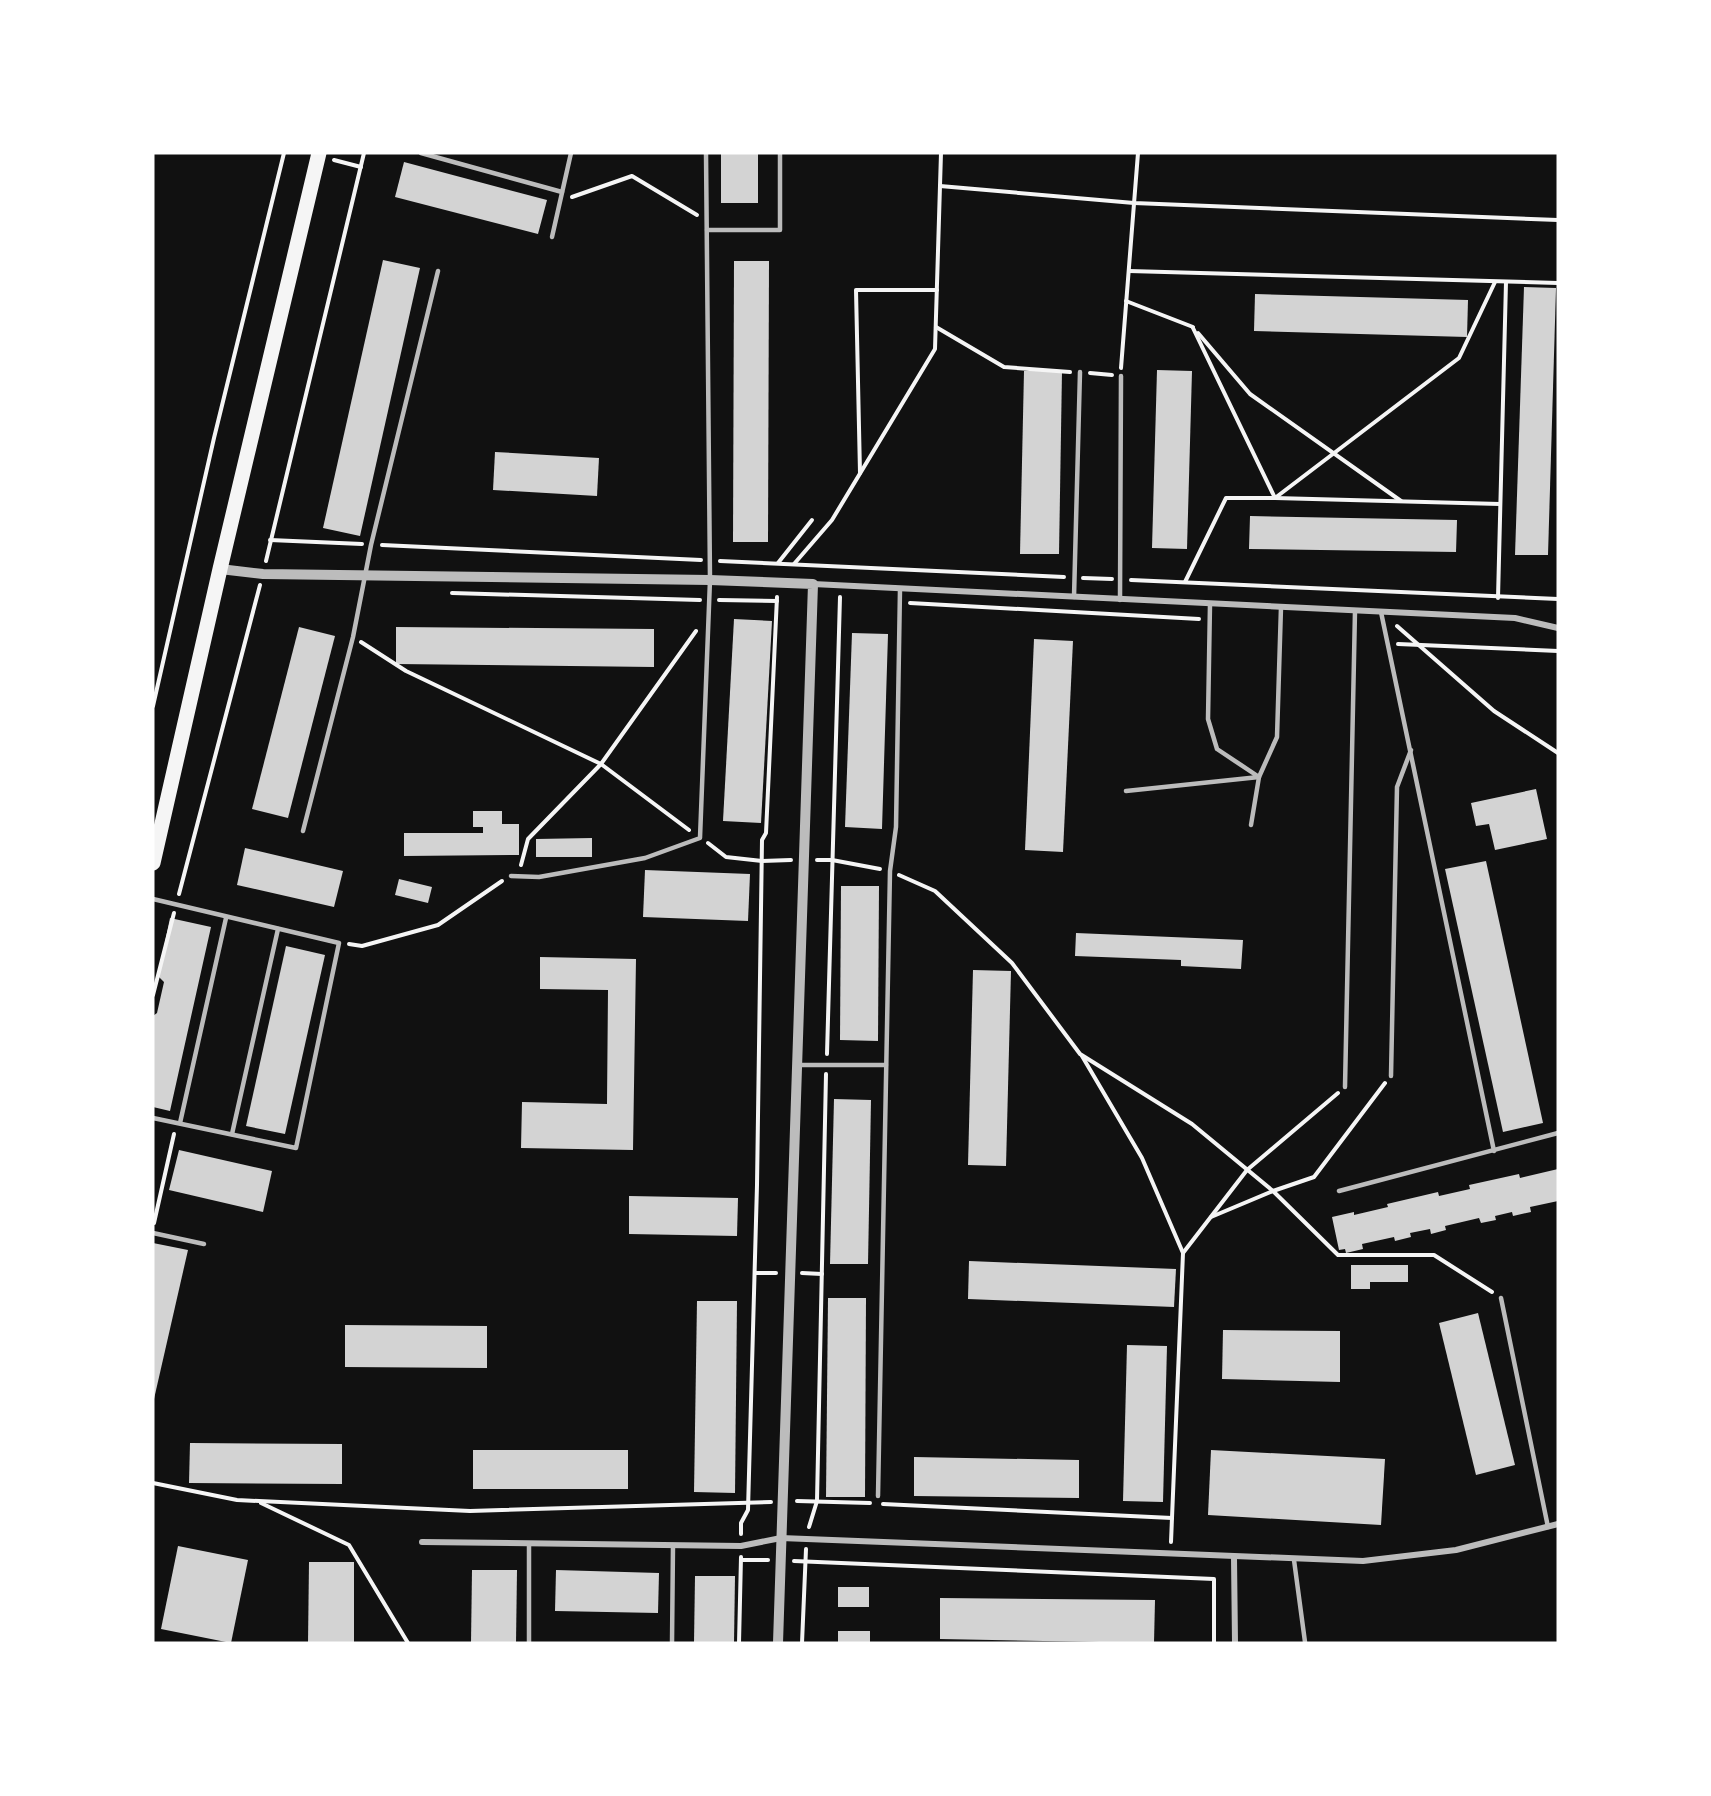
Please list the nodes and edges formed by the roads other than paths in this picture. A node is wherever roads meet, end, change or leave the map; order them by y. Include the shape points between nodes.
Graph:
1 (319, 153) edge
2 (421, 153) edge
3 (571, 153) edge
4 (706, 153) edge
5 (780, 153) edge
6 (562, 192) junction
7 (707, 230) junction
8 (552, 237) dead end
9 (438, 271) dead end
10 (1080, 372) road end
11 (1121, 375) road end
12 (220, 569) junction
13 (367, 574) junction
14 (710, 580) junction
15 (813, 584) junction
16 (900, 589) junction
17 (1074, 597) junction
18 (1120, 600) junction
19 (1210, 604) junction
20 (1281, 607) junction
21 (1356, 611) junction
22 (1381, 612) junction
23 (1558, 628) edge
24 (1411, 750) junction
25 (1258, 777) junction
26 (1126, 791) dead end
27 (1251, 825) dead end
28 (303, 831) dead end
29 (153, 863) edge
30 (511, 876) road end
31 (153, 899) edge
32 (226, 918) junction
33 (278, 929) junction
34 (797, 1065) junction
35 (886, 1065) junction
36 (1391, 1076) road end
37 (1345, 1087) road end
38 (153, 1118) edge
39 (178, 1123) junction
40 (1558, 1133) edge
41 (232, 1134) junction
42 (1494, 1151) junction
43 (1339, 1191) dead end
44 (153, 1233) edge
45 (204, 1244) dead end
46 (1501, 1298) road end
47 (878, 1496) dead end
48 (1558, 1524) edge
49 (1548, 1527) junction
50 (781, 1538) junction
51 (422, 1542) dead end
52 (529, 1545) junction
53 (673, 1545) junction
54 (1234, 1558) junction
55 (1294, 1560) junction
56 (1305, 1642) edge
57 (529, 1643) edge
58 (672, 1643) edge
59 (778, 1643) edge
60 (1234, 1643) edge

1 - 12 main road
2 - 6 lane
3 - 6 lane
4 - 7 lane
5 - 7 lane via 780,230
6 - 8 lane
7 - 14 lane
9 - 13 lane
10 - 17 lane
11 - 18 lane
12 - 13 street via 263,574
12 - 29 main road
13 - 14 street
13 - 28 lane
14 - 15 street
14 - 30 lane via 700,838 645,858 539,877
15 - 16 street
15 - 34 street
16 - 17 street
16 - 35 lane
17 - 18 street
18 - 19 street
19 - 20 street
19 - 25 lane via 1208,719 1217,749
20 - 21 street
20 - 25 lane via 1277,737
21 - 22 street
21 - 37 lane
22 - 23 street via 1515,618
22 - 24 lane
24 - 36 lane via 1397,787
24 - 42 lane
25 - 26 lane
25 - 27 lane
31 - 32 lane
32 - 33 lane
32 - 39 lane
33 - 41 lane
33 - 41 lane via 339,943 296,1148
34 - 35 lane
34 - 50 street
35 - 47 lane
38 - 39 lane
39 - 41 lane
40 - 42 lane
42 - 43 lane
44 - 45 lane
46 - 49 lane
48 - 49 street
49 - 55 street via 1433,1553 1363,1562
50 - 53 street via 741,1546
50 - 54 street
50 - 59 street
51 - 52 street
52 - 53 street
52 - 57 lane
53 - 58 lane
54 - 55 street
54 - 60 street
55 - 56 lane

